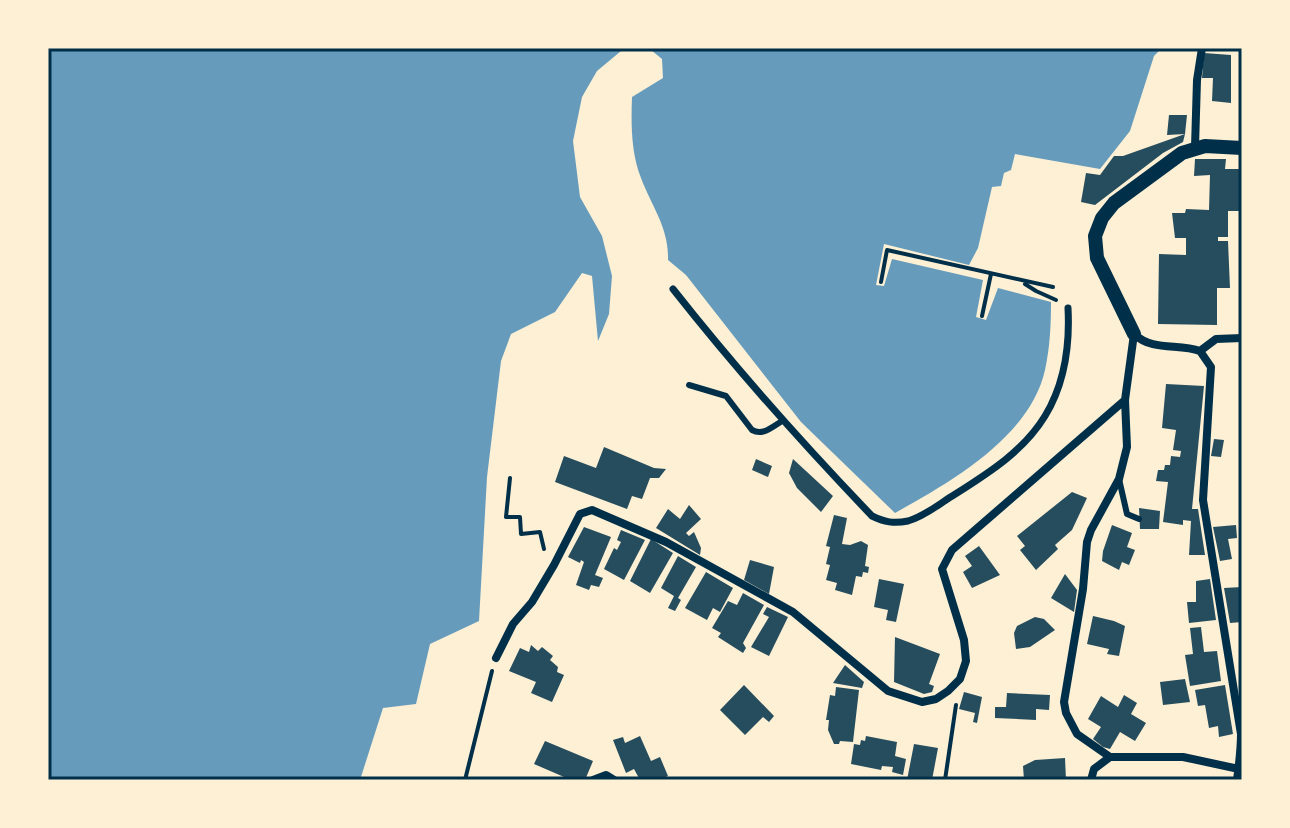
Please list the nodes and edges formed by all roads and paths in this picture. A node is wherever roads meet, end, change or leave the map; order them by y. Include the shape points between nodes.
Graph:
1 (1202, 48) edge
2 (1195, 147) junction
3 (1242, 148) edge
4 (991, 274) junction
5 (881, 282) dead end
6 (1023, 282) junction
7 (1053, 287) dead end
8 (673, 289) dead end
9 (1068, 308) joint
10 (982, 316) dead end
11 (1134, 334) junction
12 (1242, 338) edge
13 (1200, 351) junction
14 (689, 385) dead end
15 (1125, 400) junction
16 (782, 421) junction
17 (510, 478) dead end
18 (1119, 479) junction
19 (1139, 519) dead end
20 (545, 553) dead end
21 (496, 658) joint
22 (960, 679) junction
23 (1110, 757) junction
24 (1239, 769) junction
25 (465, 780) edge
26 (593, 780) edge
27 (614, 780) edge
28 (945, 780) edge
29 (1091, 780) edge
30 (1237, 780) edge

1 - 2 street
2 - 3 street
2 - 11 street via 1114,203 1098,226 1097,258
4 - 5 path via 887,250
4 - 6 path
4 - 10 path
6 - 7 path
6 - 9 path
8 - 16 street
9 - 16 street via 1065,367 1044,417 991,471 912,520 891,523 872,516
11 - 13 street via 1146,343
11 - 15 street
12 - 13 street via 1216,339
13 - 24 street via 1212,374 1203,500 1241,734
14 - 16 lane via 726,396 757,433
15 - 18 street via 1127,447
15 - 22 street via 947,557 942,569 966,652
17 - 20 path via 506,517 520,517 521,534 540,532
18 - 19 lane via 1127,514
18 - 23 street via 1087,542 1064,702 1077,734
21 - 22 street via 580,514 592,510 666,542 793,612 888,691 930,701
21 - 25 path
22 - 28 path
23 - 24 street via 1183,757
23 - 29 street via 1094,769
24 - 30 street
26 - 27 street via 606,775

